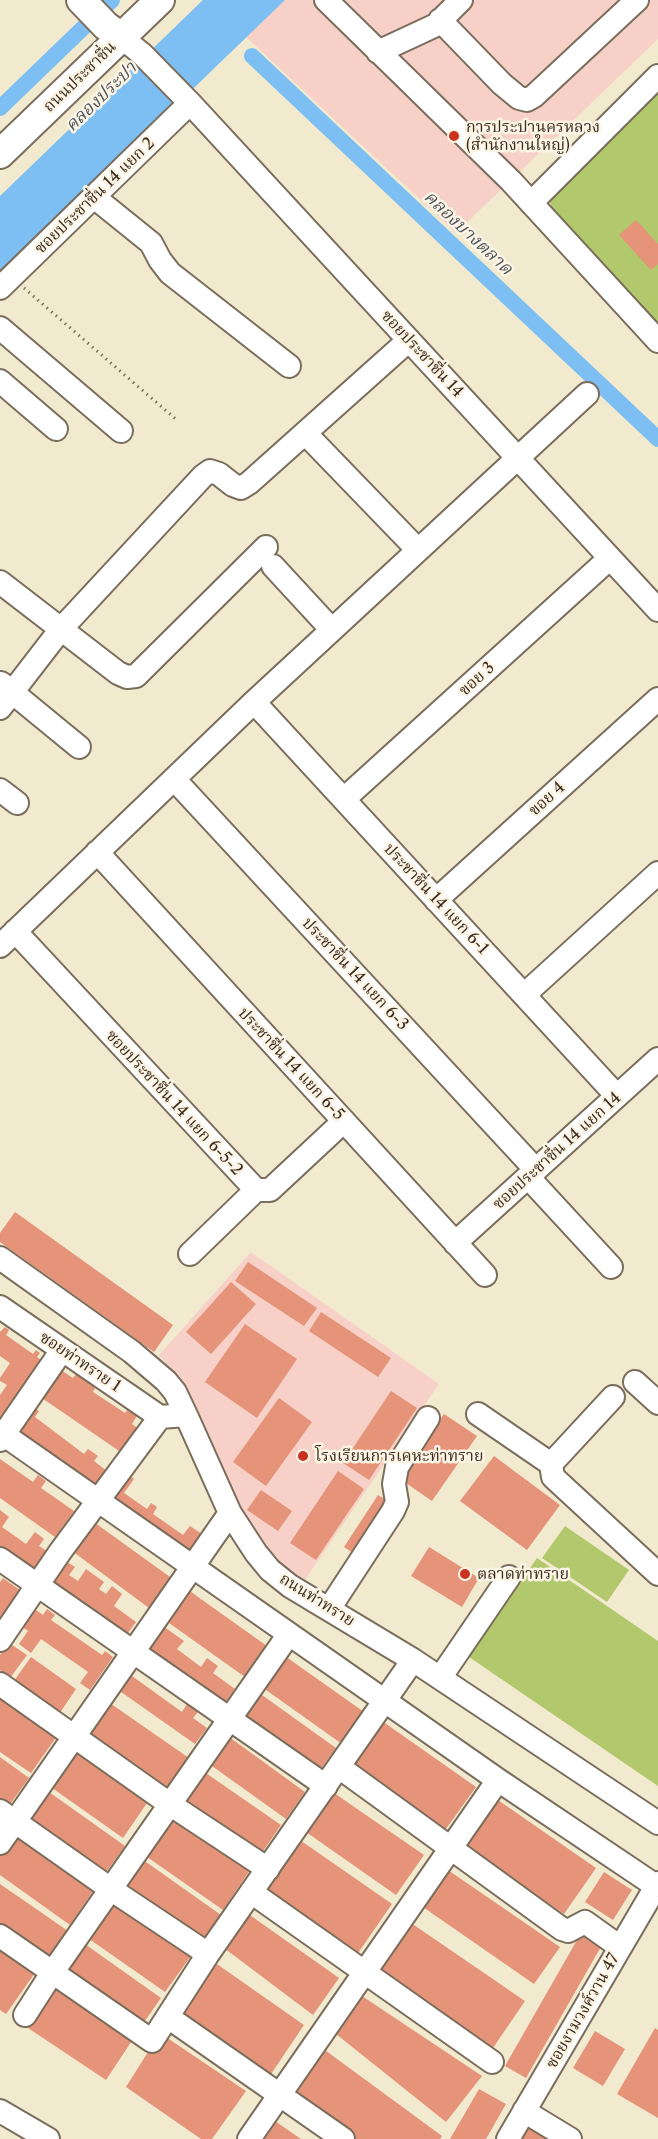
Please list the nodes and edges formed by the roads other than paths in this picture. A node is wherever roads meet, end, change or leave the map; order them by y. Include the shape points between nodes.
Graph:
1 (81, 0) edge
2 (160, 0) edge
3 (326, 0) edge
4 (461, 0) edge
5 (628, 3) edge
6 (440, 20) junction
7 (123, 39) junction
8 (378, 52) junction
9 (658, 76) edge
10 (188, 101) junction
11 (0, 154) edge
12 (94, 197) junction
13 (531, 203) junction
14 (6, 282) edge
15 (0, 328) edge
16 (409, 340) junction
17 (658, 341) edge
18 (289, 366) dead end
19 (0, 381) edge
20 (587, 394) dead end
21 (56, 429) dead end
22 (121, 431) dead end
23 (306, 434) junction
24 (518, 458) junction
25 (418, 550) junction
26 (610, 558) junction
27 (0, 582) edge
28 (658, 609) edge
29 (61, 629) junction
30 (332, 630) junction
31 (4, 694) edge
32 (658, 699) edge
33 (254, 702) junction
34 (79, 747) dead end
35 (174, 779) junction
36 (344, 800) junction
37 (97, 852) junction
38 (658, 873) edge
39 (436, 900) junction
40 (8, 938) edge
41 (524, 995) junction
42 (658, 1059) edge
43 (617, 1096) junction
44 (344, 1121) junction
45 (532, 1173) junction
46 (256, 1190) junction
47 (455, 1243) junction
48 (190, 1254) dead end
49 (0, 1258) edge
50 (611, 1267) dead end
51 (485, 1275) dead end
52 (0, 1307) edge
53 (62, 1350) junction
54 (635, 1382) dead end
55 (613, 1396) dead end
56 (658, 1403) edge
57 (478, 1414) dead end
58 (186, 1415) junction
59 (160, 1417) junction
60 (428, 1418) dead end
61 (1, 1436) edge
62 (552, 1471) junction
63 (97, 1501) junction
64 (230, 1513) junction
65 (0, 1559) edge
66 (192, 1567) junction
67 (657, 1570) edge
68 (509, 1577) dead end
69 (37, 1585) junction
70 (329, 1609) junction
71 (289, 1634) junction
72 (0, 1640) edge
73 (134, 1652) junction
74 (413, 1660) junction
75 (440, 1678) junction
76 (0, 1684) edge
77 (385, 1701) junction
78 (231, 1719) junction
79 (75, 1737) junction
80 (339, 1767) junction
81 (498, 1780) junction
82 (326, 1786) junction
83 (171, 1805) junction
84 (7, 1816) edge
85 (658, 1823) edge
86 (0, 1843) edge
87 (451, 1848) junction
88 (268, 1869) junction
89 (657, 1885) edge
90 (112, 1890) junction
91 (251, 1893) junction
92 (0, 1936) edge
93 (620, 1947) junction
94 (208, 1954) junction
95 (52, 1972) junction
96 (364, 1972) junction
97 (25, 2015) dead end
98 (168, 2017) junction
99 (492, 2062) dead end
100 (279, 2095) junction
101 (0, 2110) edge
102 (524, 2111) junction
103 (48, 2139) edge
104 (249, 2139) edge
105 (343, 2139) edge
106 (508, 2139) edge
107 (570, 2139) edge

1 - 7 main road
2 - 7 main road, ถนนประชาชื่น
3 - 8 street
4 - 6 street
5 - 6 street via 527,100 502,84
6 - 8 street
7 - 10 street, ซอยประชาชื่น 14
7 - 11 main road, ถนนประชาชื่น
8 - 13 street
9 - 13 street
10 - 12 street, ซอยประชาชื่น 14 แยก 2
10 - 16 street, ซอยประชาชื่น 14
12 - 14 street, ซอยประชาชื่น 14 แยก 2
12 - 18 street via 151,243 171,273
13 - 17 street
15 - 22 street
16 - 23 street
16 - 24 street, ซอยประชาชื่น 14
19 - 21 street
20 - 24 street
23 - 25 street
23 - 29 street via 241,488 210,471 203,476
24 - 25 street
24 - 26 street, ซอยประชาชื่น 14
25 - 30 street
26 - 28 street, ซอยประชาชื่น 14
26 - 36 street, ขอย 3
27 - 29 street
29 - 30 street via 118,672 136,676 270,557
29 - 31 street
30 - 33 street
31 - 34 street
32 - 39 street, ขอย 4
33 - 35 street
33 - 36 street, ประชาชื่น 14 แยก 6-1
35 - 37 street
35 - 45 street, ประชาชื่น 14 แยก 6-3
36 - 39 street, ประชาชื่น 14 แยก 6-1
37 - 40 street
37 - 44 street, ประชาชื่น 14 แยก 6-5
38 - 41 street
39 - 41 street, ประชาชื่น 14 แยก 6-1
40 - 46 street, ซอยประชาชื่น 14 แยก 6-5-2
41 - 43 street, ประชาชื่น 14 แยก 6-1
42 - 43 street, ซอยประชาชื่น 14 แยก 14
43 - 45 street, ซอยประชาชื่น 14 แยก 14
44 - 46 street, ซอยประชาชื่น 14 แยก 6-5-2 via 270,1190
44 - 47 street, ประชาชื่น 14 แยก 6-5
45 - 47 street, ซอยประชาชื่น 14 แยก 14
45 - 50 street, ประชาชื่น 14 แยก 6-3
46 - 48 street
47 - 51 street, ประชาชื่น 14 แยก 6-5
49 - 58 street, ถนนท่าทราย via 150,1366 175,1392
52 - 53 street, ซอยท่าทราย 1
53 - 59 street, ซอยท่าทราย 1
53 - 61 street
54 - 56 street
55 - 62 street
57 - 62 street
58 - 59 street
58 - 64 street, ถนนท่าทราย
59 - 63 street
60 - 70 street via 394,1474 397,1502 393,1511
61 - 63 street
62 - 67 street
63 - 66 street
63 - 69 street
64 - 66 street
64 - 70 street, ถนนท่าทราย via 270,1570
65 - 69 street
66 - 71 street
66 - 73 street
68 - 75 street
69 - 72 street
69 - 73 street
70 - 74 street, ถนนท่าทราย
71 - 77 street
71 - 78 street
73 - 78 street
73 - 79 street
74 - 75 street, ถนนท่าทราย
74 - 77 street
75 - 85 street, ถนนท่าทราย
76 - 79 street
77 - 80 street
77 - 81 street
78 - 82 street
78 - 83 street
79 - 83 street
79 - 84 street
80 - 82 street
80 - 87 street
81 - 87 street
81 - 89 street
82 - 88 street
83 - 88 street
83 - 90 street
84 - 86 street
84 - 90 street
87 - 93 street via 562,1929 568,1931 587,1922
87 - 96 street
88 - 91 street
89 - 93 street, ซอยงามวงศ์วาน 47
90 - 94 street
90 - 95 street
91 - 94 street
91 - 96 street
92 - 95 street
93 - 102 street, ซอยงามวงศ์วาน 47
94 - 98 street
95 - 97 street
95 - 98 street via 152,2041
96 - 99 street
96 - 100 street
98 - 100 street
100 - 104 street
100 - 105 street
101 - 103 street
102 - 106 street, ซอยงามวงศ์วาน 47
102 - 107 street

